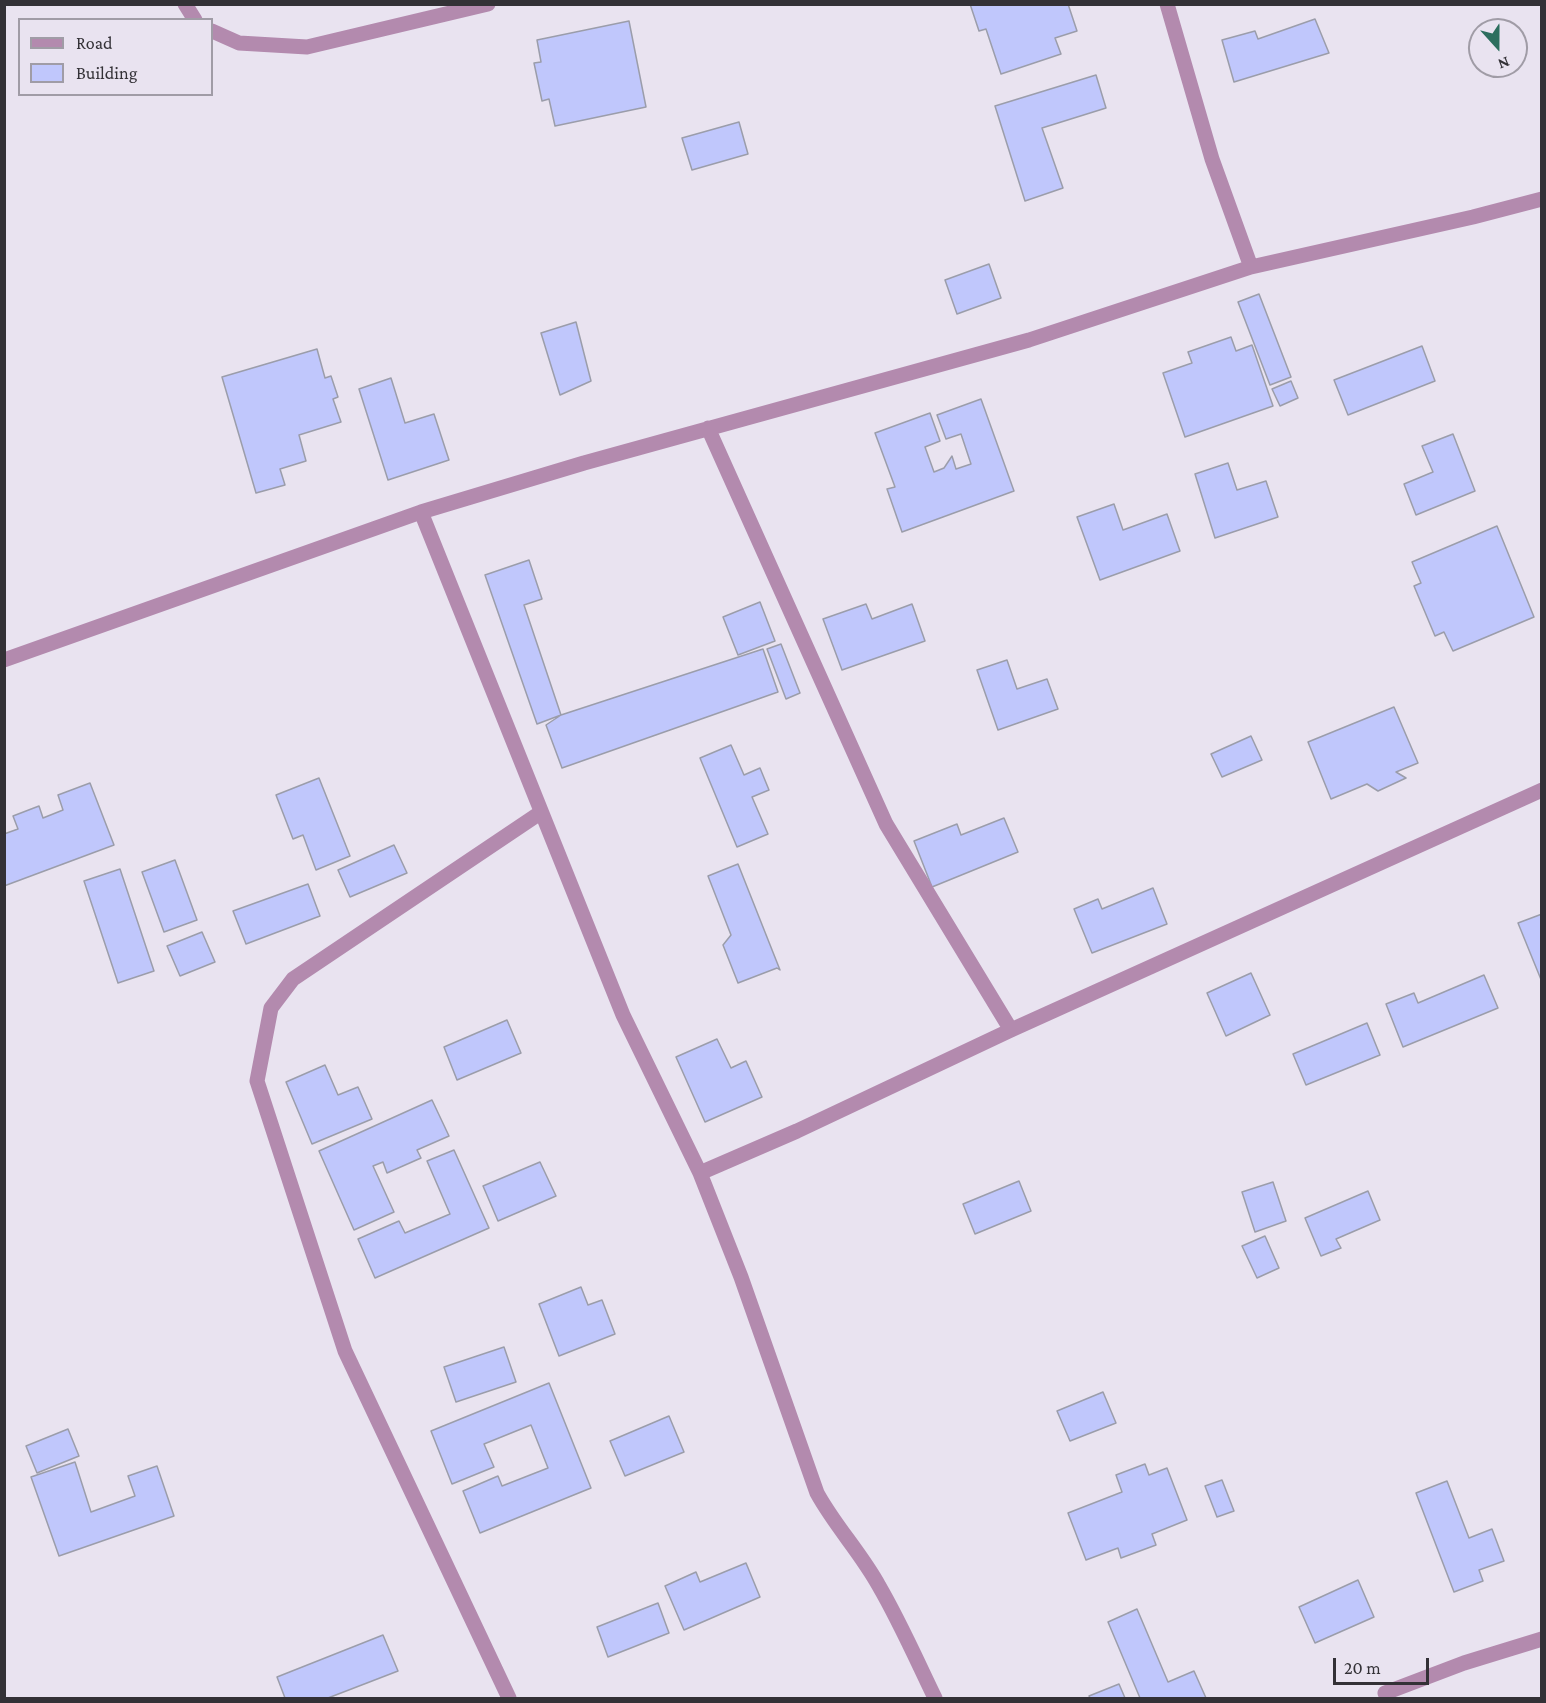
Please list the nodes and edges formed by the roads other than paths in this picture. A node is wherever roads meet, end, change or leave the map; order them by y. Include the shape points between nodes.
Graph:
1 (185, 4) edge
2 (488, 4) edge
3 (1167, 4) edge
4 (194, 18) edge
5 (213, 31) edge
6 (1542, 199) edge
7 (1251, 267) junction
8 (708, 428) junction
9 (421, 512) junction
10 (4, 660) edge
11 (1542, 790) edge
12 (540, 813) junction
13 (1011, 1030) junction
14 (700, 1173) junction
15 (1542, 1639) edge
16 (509, 1698) edge
17 (935, 1698) edge
18 (1387, 1698) edge

1 - 4 street
2 - 5 street via 307,47 239,43
3 - 7 street via 1212,159
6 - 7 street
7 - 8 street via 1029,339
8 - 9 street
8 - 13 street via 886,824
9 - 10 street
9 - 12 street
11 - 13 street
12 - 14 street via 623,1015
12 - 16 street via 293,979 271,1008 257,1081 345,1351
13 - 14 street
14 - 17 street via 817,1493 879,1585
15 - 18 street via 1434,1674 1385,1693

